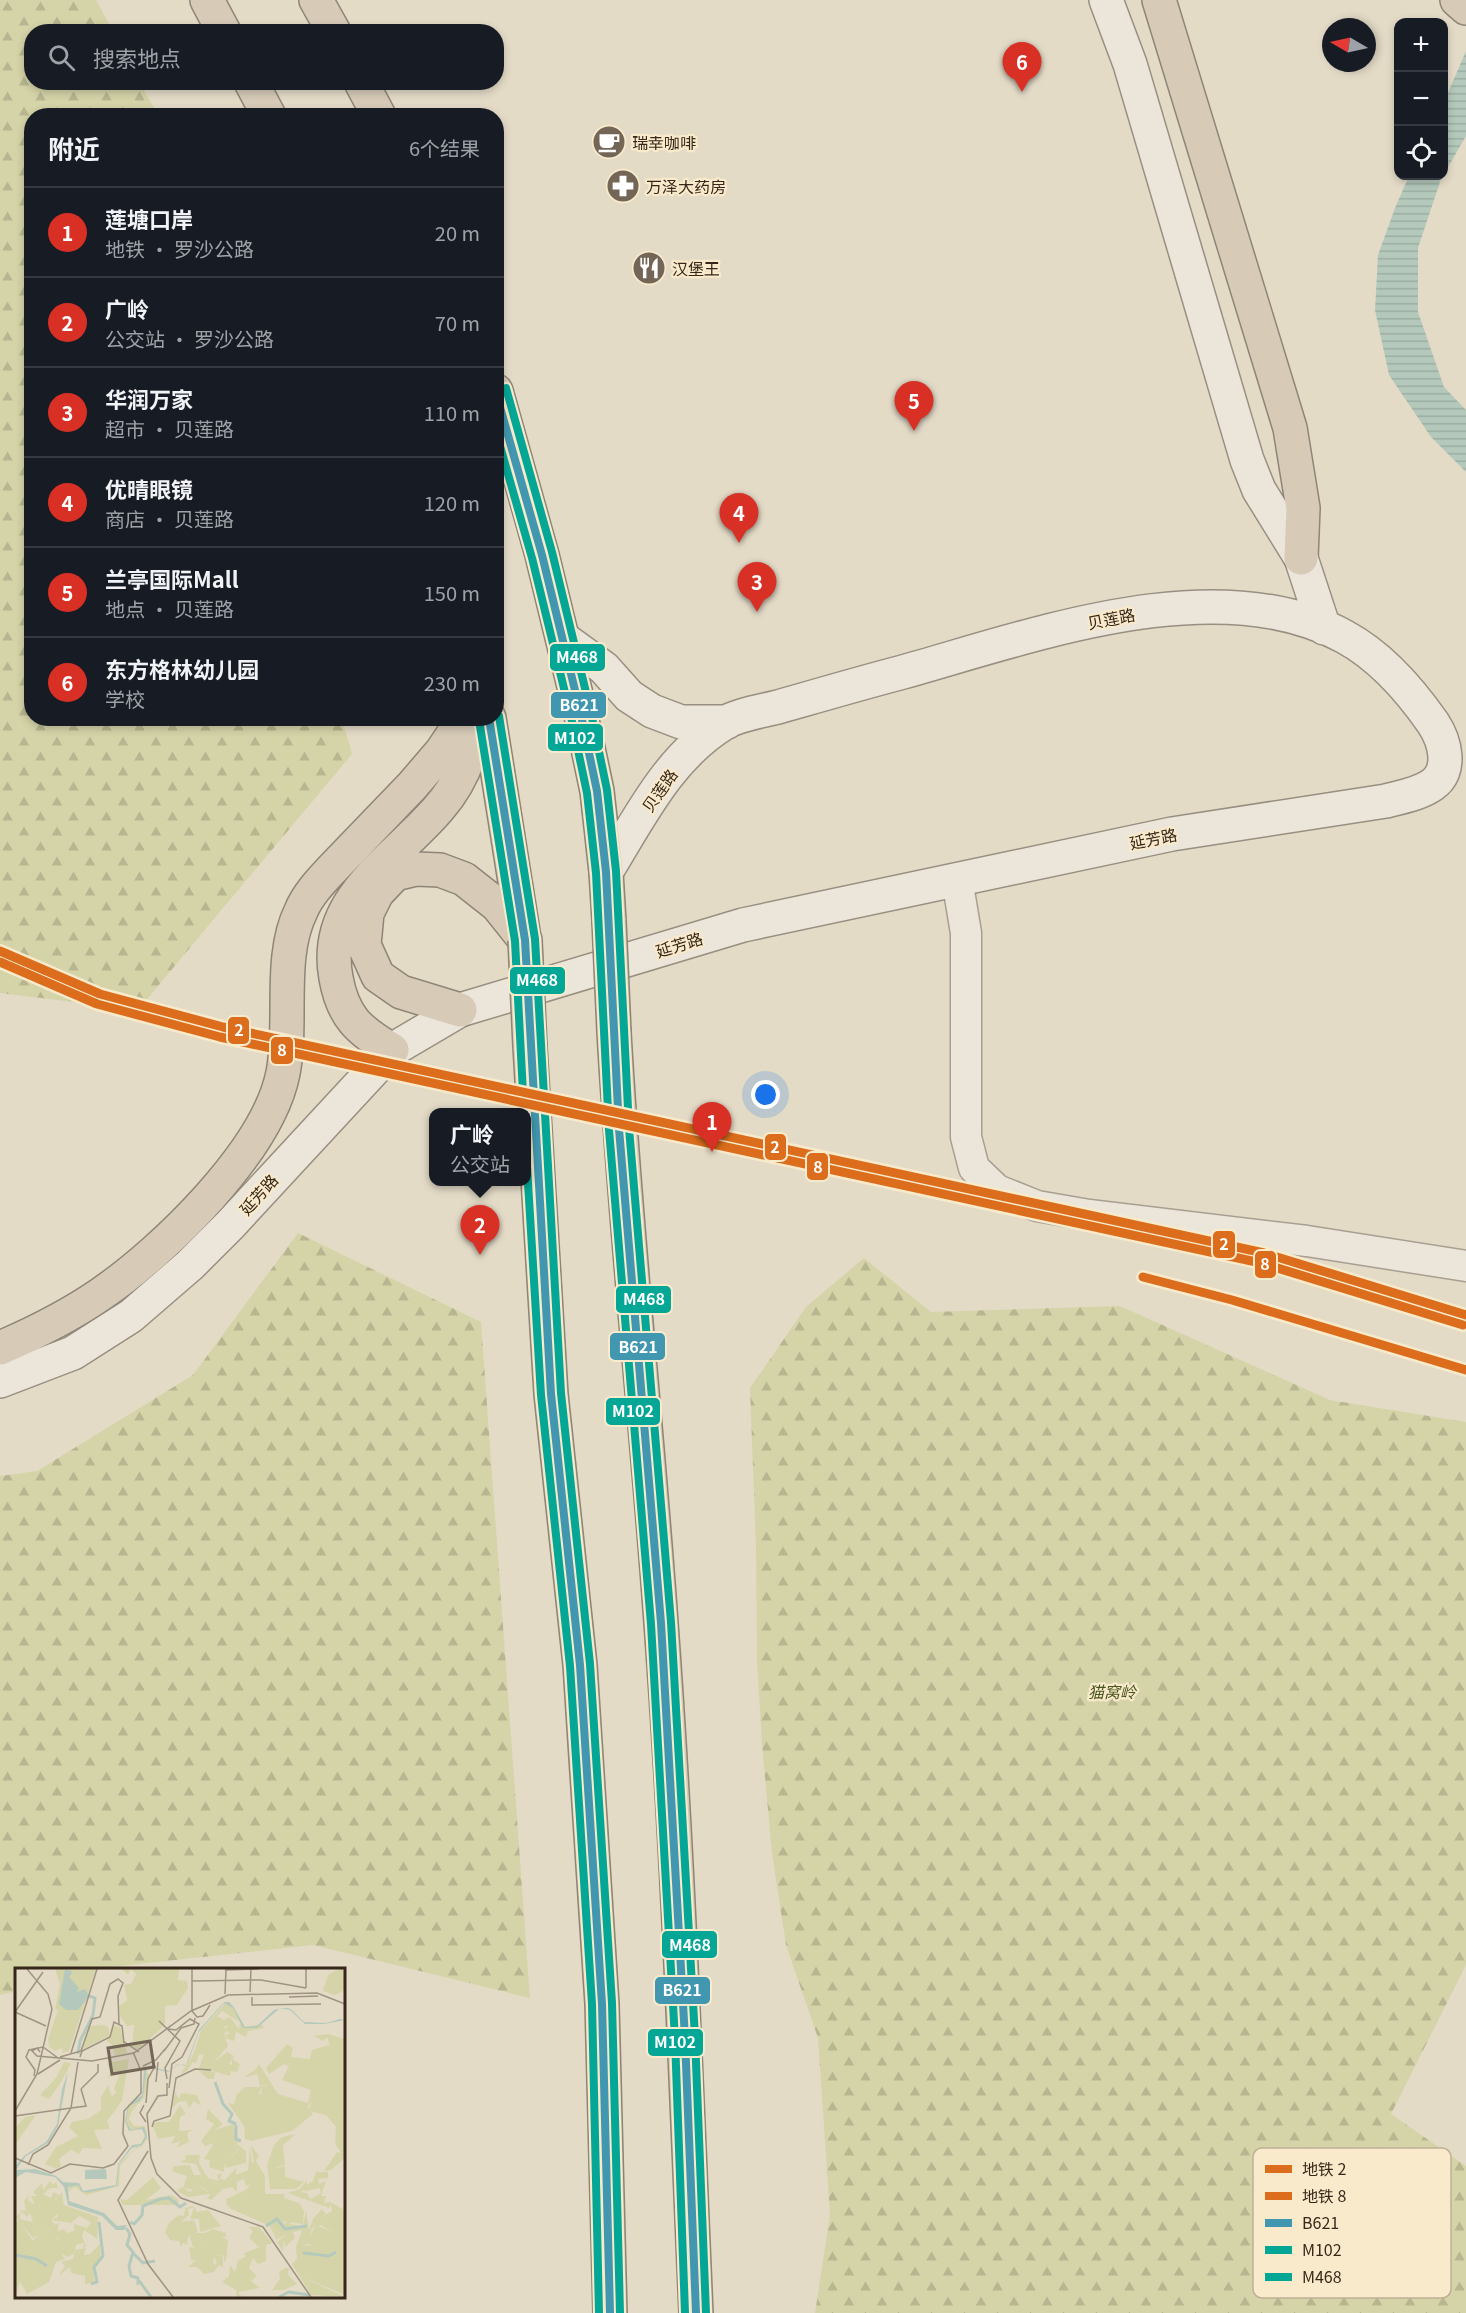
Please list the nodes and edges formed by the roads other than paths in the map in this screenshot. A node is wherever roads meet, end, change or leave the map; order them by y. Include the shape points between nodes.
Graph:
1 (207, 0) edge
2 (316, 0) edge
3 (1106, 0) edge
4 (1159, 0) edge
5 (1457, 0) edge
6 (1466, 8) edge
7 (220, 24) edge
8 (330, 24) edge
9 (255, 90) edge
10 (365, 90) edge
11 (265, 108) edge
12 (375, 108) edge
13 (504, 416) edge
14 (1301, 558) junction
15 (1324, 628) junction
16 (564, 639) junction
17 (727, 722) junction
18 (459, 726) edge
19 (478, 726) edge
20 (490, 726) edge
21 (1456, 752) edge
22 (606, 872) junction
23 (957, 879) junction
24 (525, 940) junction
25 (460, 1010) junction
26 (392, 1050) junction
27 (1466, 1266) edge
28 (0, 1348) edge
29 (0, 1381) edge
30 (610, 2313) edge
31 (696, 2313) edge

1 - 7 highway
2 - 8 highway
3 - 14 street via 1130,64 1247,460 1259,490
4 - 14 highway via 1290,428 1303,508
5 - 6 highway
9 - 11 highway
10 - 12 highway
13 - 16 highway
14 - 15 street
15 - 17 street, 贝莲路 via 1274,611 1227,607 1125,615 1005,643
15 - 21 street, 贝莲路 via 1374,657 1419,702
16 - 17 street, 贝莲路 via 652,711 681,722
16 - 22 highway via 597,791
17 - 22 street, 贝莲路 via 689,751 665,777
18 - 28 highway via 442,751 316,887 300,911 292,939 283,1073 274,1103 237,1163 191,1216 131,1273 65,1316
19 - 26 highway via 464,773 439,808 356,893 340,920 334,941 333,964 339,993 351,1018 365,1035
20 - 24 highway
21 - 23 street, 延芳路 via 1433,785 1386,801 1172,834
22 - 31 highway, bridge via 619,1129 661,1623
23 - 25 street, 延芳路 via 743,925
23 - 27 street via 966,933 966,1137 974,1168 997,1190 1037,1206 1089,1215 1307,1241
24 - 25 highway via 497,905 464,879 440,870 416,869 395,874 377,893 367,913 364,945 378,976 401,992
24 - 30 highway, bridge via 551,1394 580,1665 602,2004
25 - 26 street, 延芳路
26 - 29 street, 延芳路 via 230,1225 131,1316 73,1353

